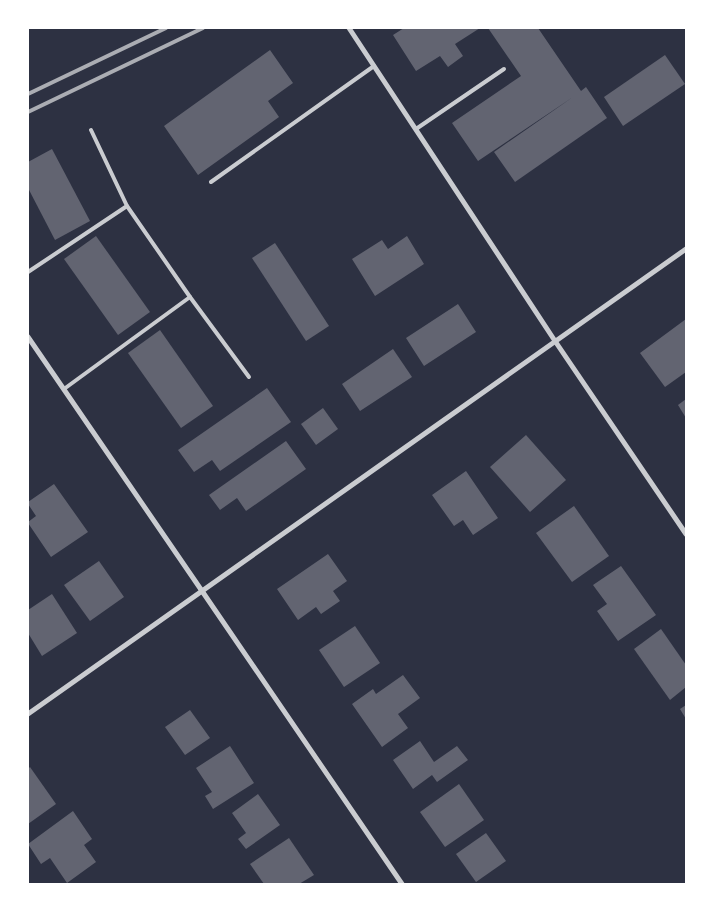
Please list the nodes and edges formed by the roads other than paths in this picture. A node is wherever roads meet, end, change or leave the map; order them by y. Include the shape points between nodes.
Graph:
1 (349, 28) edge
2 (374, 66) junction
3 (504, 69) dead end
4 (416, 129) junction
5 (91, 130) dead end
6 (211, 182) dead end
7 (127, 206) junction
8 (686, 249) edge
9 (28, 272) edge
10 (190, 297) junction
11 (28, 336) edge
12 (555, 341) junction
13 (249, 378) dead end
14 (64, 389) junction
15 (686, 534) edge
16 (202, 590) junction
17 (28, 714) edge
18 (402, 884) edge

1 - 2 street
2 - 4 street
2 - 6 lane
3 - 4 lane
4 - 12 street
5 - 7 lane
7 - 9 lane
7 - 10 lane
8 - 12 street
10 - 13 lane
10 - 14 lane
11 - 14 street
12 - 15 street
12 - 16 street
14 - 16 street
16 - 17 street
16 - 18 street

